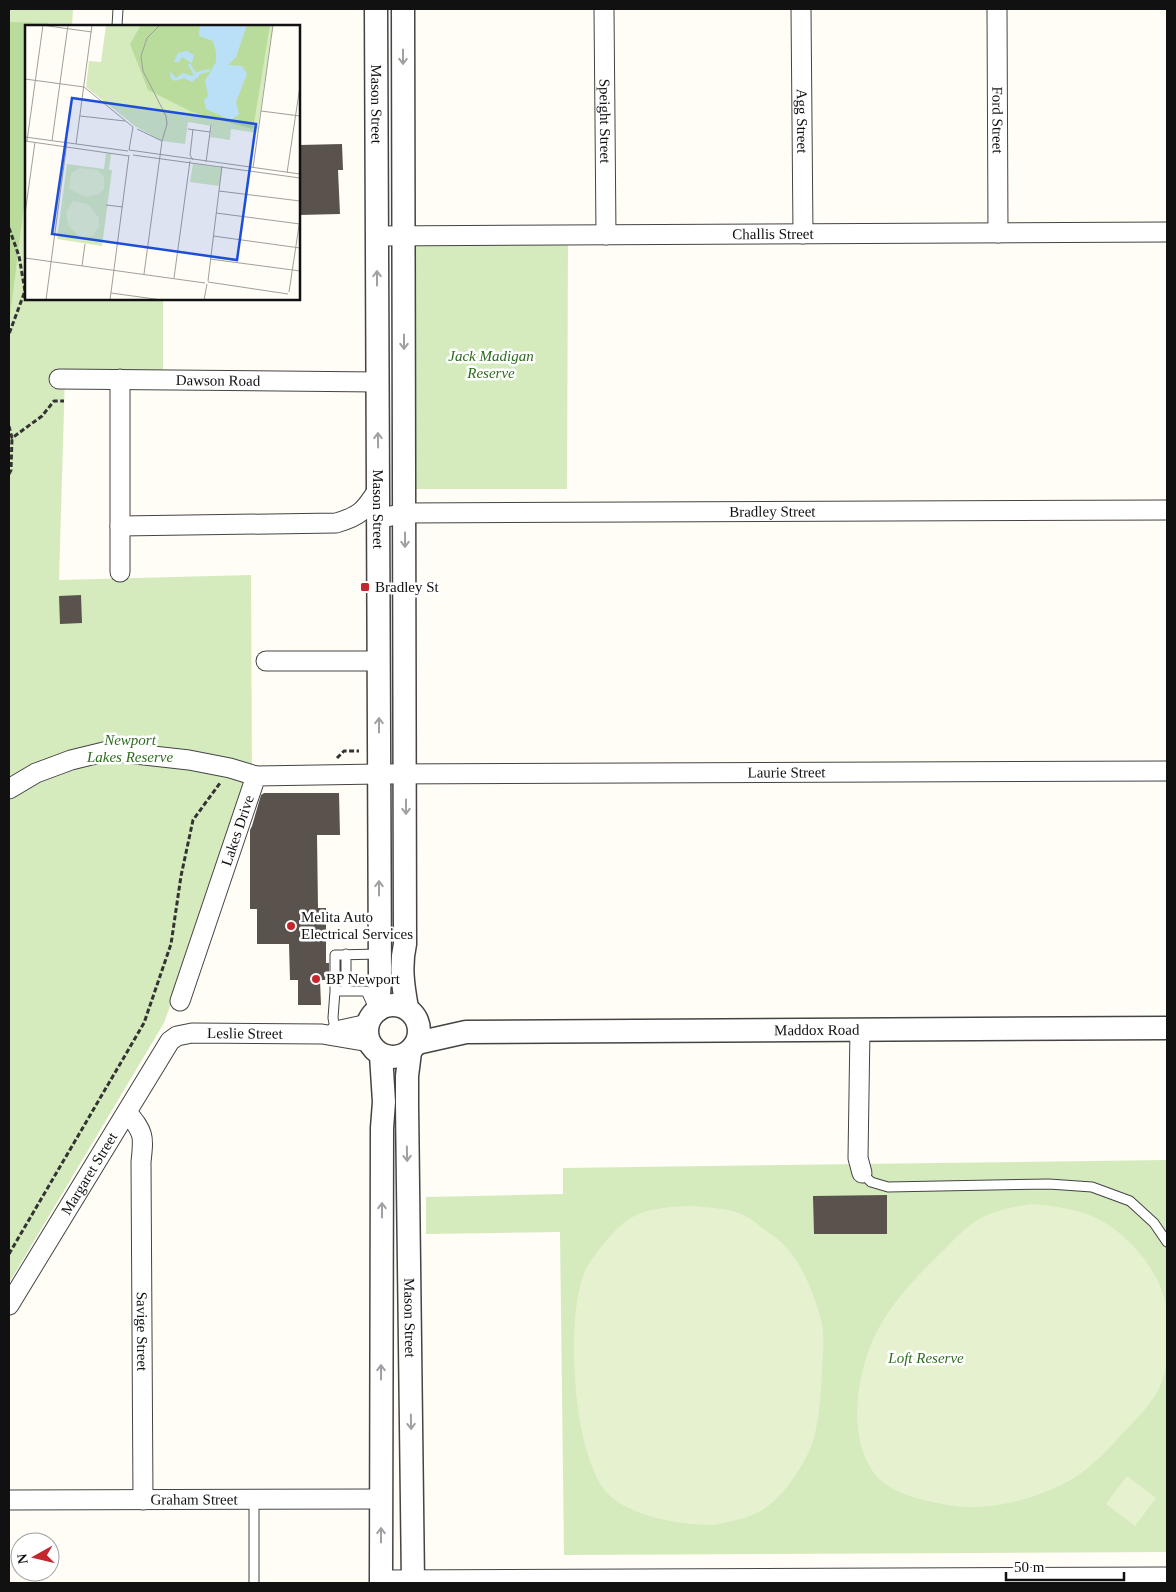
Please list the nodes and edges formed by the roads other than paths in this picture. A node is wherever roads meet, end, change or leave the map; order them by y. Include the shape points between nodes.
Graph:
1 (118, 9) edge
2 (376, 9) edge
3 (403, 9) edge
4 (604, 9) edge
5 (801, 9) edge
6 (997, 9) edge
7 (118, 25) edge
8 (1167, 232) edge
9 (998, 233) junction
10 (802, 234) junction
11 (606, 235) junction
12 (378, 236) junction
13 (404, 236) junction
14 (59, 379) dead end
15 (120, 379) junction
16 (377, 382) junction
17 (378, 488) junction
18 (1167, 510) edge
19 (404, 513) junction
20 (378, 519) junction
21 (120, 526) junction
22 (120, 572) dead end
23 (266, 661) dead end
24 (379, 661) junction
25 (1167, 771) edge
26 (379, 774) junction
27 (406, 775) junction
28 (256, 776) junction
29 (9, 789) edge
30 (346, 954) junction
31 (379, 954) junction
32 (346, 991) junction
33 (336, 992) junction
34 (180, 1001) dead end
35 (412, 1014) junction
36 (374, 1028) junction
37 (1167, 1028) edge
38 (860, 1029) junction
39 (466, 1032) junction
40 (332, 1034) junction
41 (170, 1041) joint
42 (414, 1048) junction
43 (127, 1112) junction
44 (115, 1131) junction
45 (141, 1162) junction
46 (862, 1173) joint
47 (1167, 1242) edge
48 (9, 1305) edge
49 (254, 1499) junction
50 (380, 1499) junction
51 (9, 1500) edge
52 (143, 1500) junction
53 (1167, 1577) edge
54 (381, 1582) edge
55 (412, 1582) edge
56 (254, 1583) edge

1 - 7 lane
2 - 12 street, Mason Street
3 -> 13 street, Mason Street
4 - 11 street, Speight Street
5 - 10 street, Agg Street
6 - 9 street, Ford Street
8 - 9 street, Challis Street
9 - 10 street, Challis Street
10 - 11 street, Challis Street
11 - 13 street, Challis Street
12 - 13 street, Challis Street
16 -> 12 street, Mason Street
13 -> 19 street, Mason Street
14 - 15 street, Dawson Road
15 - 16 street, Dawson Road
15 - 21 street
17 -> 16 street, Mason Street
17 - 20 street, Mason Street
17 - 21 street via 366,508 336,524
18 - 19 street, Bradley Street
19 - 20 street, Bradley Street
19 -> 27 street, Mason Street
20 - 24 street, Mason Street
21 - 22 street
23 - 24 street
26 -> 24 street, Mason Street
25 - 27 street, Laurie Street
26 - 27 street, Laurie Street
26 - 28 street, Lakes Drive
31 -> 26 street, Mason Street
27 -> 35 street, Mason Street via 406,944 402,969
28 - 29 street via 189,760 108,751 36,773
28 - 34 street, Lakes Drive
30 - 31 lane
30 - 32 lane
30 - 33 lane via 335,955
31 - 36 street, Mason Street
32 - 33 lane
32 - 36 lane via 366,991
33 - 40 lane
35 - 36 street via 392,1005
35 - 39 street, Maddox Road
35 - 42 street via 420,1035
36 - 40 street, Leslie Street
36 - 42 street via 396,1058
50 -> 36 street, Mason Street via 384,1102
37 - 38 street, Maddox Road
38 - 39 street, Maddox Road
38 - 46 street via 858,1158
39 - 42 street, Maddox Road
40 - 41 street, Leslie Street via 192,1033
41 - 43 street, Margaret Street
42 -> 55 street, Mason Street via 407,1076
43 - 44 street, Margaret Street
43 - 45 street, Savige Street via 144,1138
44 - 45 street via 127,1141
44 - 48 street, Margaret Street
45 - 52 street, Savige Street
46 - 47 lane via 872,1182 888,1187 1049,1184 1092,1188 1130,1201 1154,1223
49 - 50 street, Graham Street
49 - 52 street, Graham Street
49 - 56 lane
54 -> 50 street, Mason Street
51 - 52 street, Graham Street
53 - 55 street
54 - 55 street

